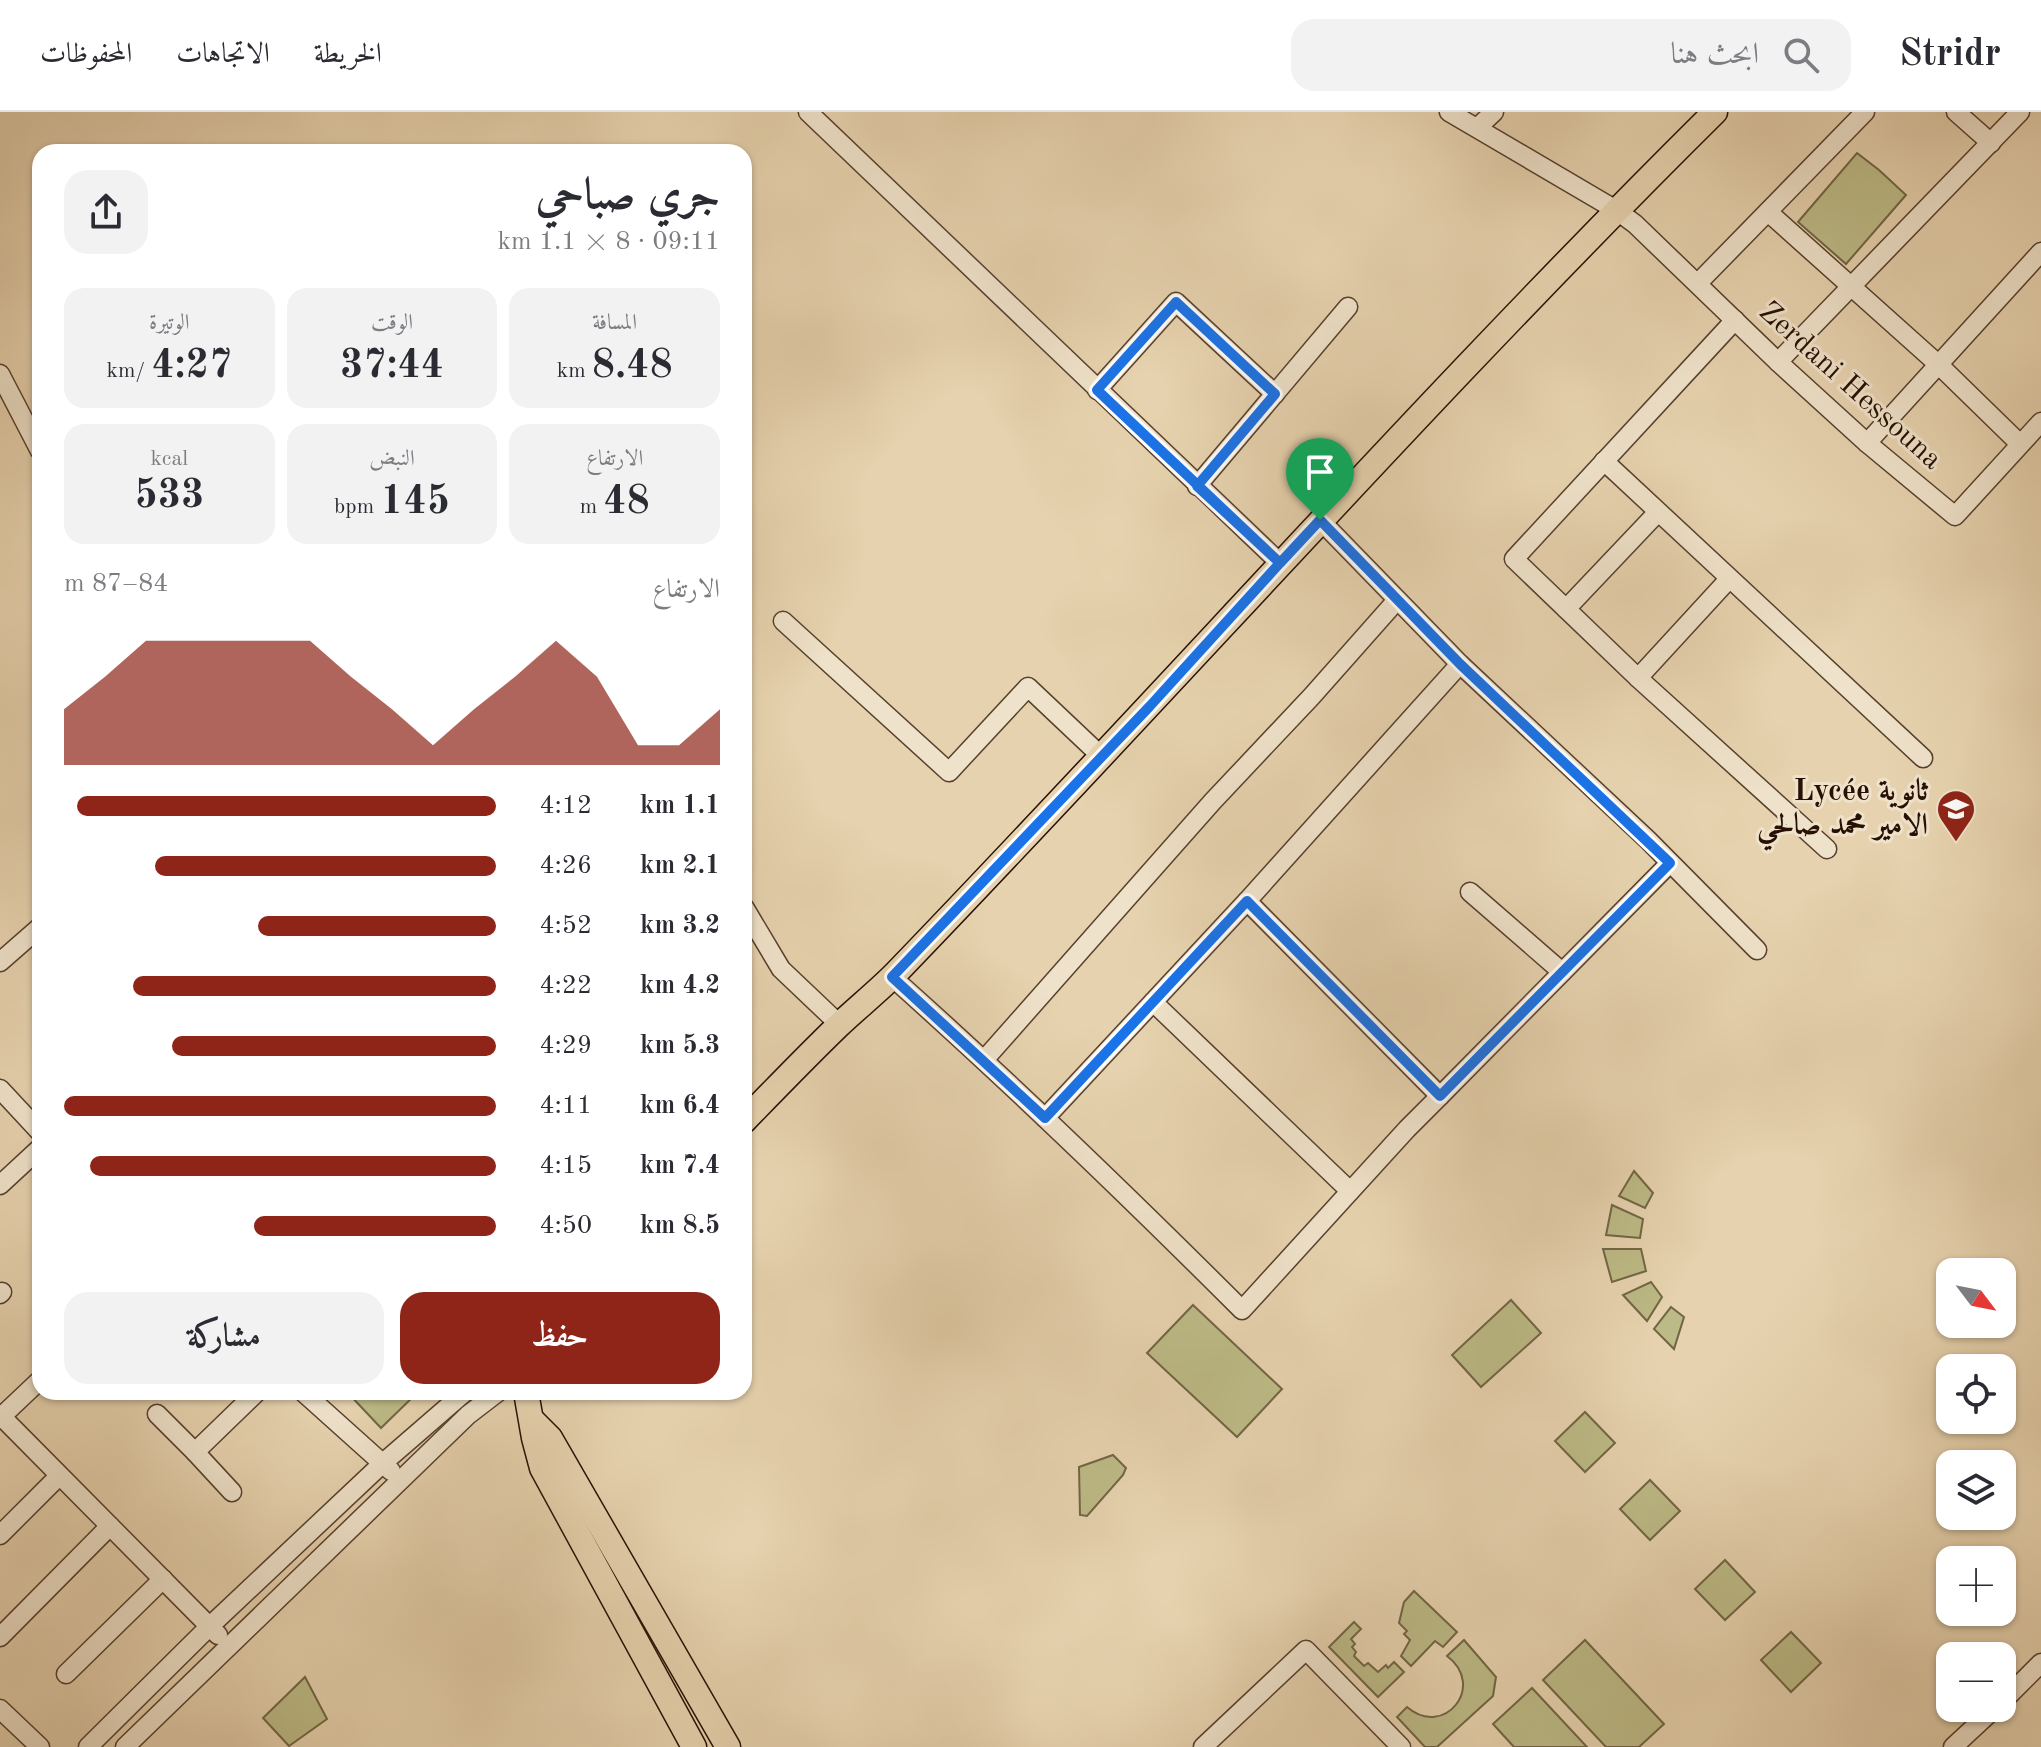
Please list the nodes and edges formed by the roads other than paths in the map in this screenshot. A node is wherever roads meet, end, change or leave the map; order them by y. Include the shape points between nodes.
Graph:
1 (808, 112) edge
2 (1449, 112) edge
3 (1494, 112) edge
4 (1715, 112) edge
5 (1865, 112) edge
6 (1956, 112) edge
7 (2020, 112) edge
8 (1478, 127) junction
9 (1991, 143) junction
10 (1616, 210) junction
11 (1768, 212) junction
12 (2041, 252) edge
13 (1698, 283) junction
14 (1851, 286) junction
15 (1348, 307) dead end
16 (1735, 320) junction
17 (1778, 362) junction
18 (1939, 365) junction
19 (0, 374) edge
20 (1097, 390) junction
21 (1275, 394) junction
22 (2041, 422) edge
23 (32, 436) edge
24 (1867, 443) junction
25 (2020, 444) junction
26 (1604, 461) junction
27 (1197, 486) junction
28 (1658, 512) junction
29 (1320, 520) junction
30 (1280, 563) junction
31 (1729, 579) junction
32 (1397, 600) junction
33 (1566, 609) junction
34 (783, 621) dead end
35 (1460, 664) junction
36 (1638, 678) junction
37 (1101, 756) junction
38 (1923, 758) dead end
39 (1827, 849) dead end
40 (1670, 863) junction
41 (1470, 892) dead end
42 (1247, 901) junction
43 (752, 920) edge
44 (32, 934) edge
45 (1757, 950) dead end
46 (0, 962) edge
47 (1562, 972) junction
48 (892, 977) junction
49 (1153, 1002) junction
50 (840, 1025) junction
51 (984, 1060) junction
52 (0, 1089) edge
53 (1440, 1096) junction
54 (752, 1113) edge
55 (1045, 1118) junction
56 (32, 1123) edge
57 (32, 1155) edge
58 (0, 1185) edge
59 (1350, 1191) junction
60 (32, 1387) edge
61 (249, 1400) edge
62 (312, 1400) edge
63 (456, 1400) edge
64 (488, 1400) edge
65 (528, 1400) edge
66 (157, 1414) dead end
67 (1, 1416) edge
68 (532, 1419) junction
69 (195, 1452) junction
70 (383, 1463) junction
71 (59, 1476) junction
72 (401, 1482) junction
73 (232, 1492) dead end
74 (110, 1526) junction
75 (0, 1535) edge
76 (163, 1579) junction
77 (210, 1626) junction
78 (0, 1637) edge
79 (229, 1645) junction
80 (2041, 1663) edge
81 (66, 1674) dead end
82 (2016, 1688) edge
83 (0, 1709) edge
84 (1980, 1722) edge
85 (40, 1747) edge
86 (88, 1747) edge
87 (125, 1747) edge
88 (694, 1747) edge
89 (728, 1747) edge
90 (1203, 1747) edge
91 (1401, 1747) edge
92 (1953, 1747) edge

1 - 20 street
2 - 8 street, Zerdani Hessouna
3 - 8 street
4 - 10 main road
5 - 11 street
6 - 9 street
7 - 9 street
8 - 10 street, Zerdani Hessouna
9 - 14 street
10 - 13 street, Zerdani Hessouna
10 - 29 main road
11 - 13 street
11 - 14 street
12 - 18 street
13 - 16 street, Zerdani Hessouna
14 - 17 street
14 - 18 street
15 - 21 street
16 - 17 street, Zerdani Hessouna
16 - 26 street
17 - 24 street, Zerdani Hessouna
18 - 24 street
18 - 25 street
19 - 23 street
20 - 21 street via 1176,302
20 - 27 street
21 - 27 street
22 - 25 street, Zerdani Hessouna
24 - 25 street, Zerdani Hessouna via 1955,516
26 - 28 street
26 - 33 street via 1514,559
27 - 30 street
28 - 31 street
28 - 33 street
29 - 30 main road
29 - 32 street
30 - 37 main road
31 - 36 street
31 - 38 street
32 - 35 street
32 - 51 street
33 - 36 street
34 - 37 street via 949,772 1028,687
35 - 40 street
35 - 42 street
36 - 39 street
37 - 48 main road
40 - 45 street
40 - 47 street
41 - 47 street
42 - 49 street
42 - 53 street
43 - 50 street via 781,969
44 - 46 street
47 - 53 street
48 - 50 main road
48 - 51 street
49 - 55 street
49 - 59 street
50 - 54 main road
51 - 55 street
52 - 56 street
53 - 59 street
55 - 59 street via 1242,1310
57 - 58 street
60 - 67 street
61 - 69 street
62 - 70 street
63 - 70 street
64 - 72 street
65 - 68 main road
66 - 69 street
67 - 71 street
68 - 88 main road via 542,1468
68 - 89 main road via 550,1438
69 - 73 street
70 - 72 street
70 - 77 street
71 - 74 street
71 - 75 street
72 - 79 street
74 - 76 street
74 - 78 street
76 - 77 street
76 - 81 street
77 - 79 street
77 - 86 street
79 - 87 street
80 - 82 street
83 - 85 street
84 - 92 street
90 - 91 street via 1306,1650

